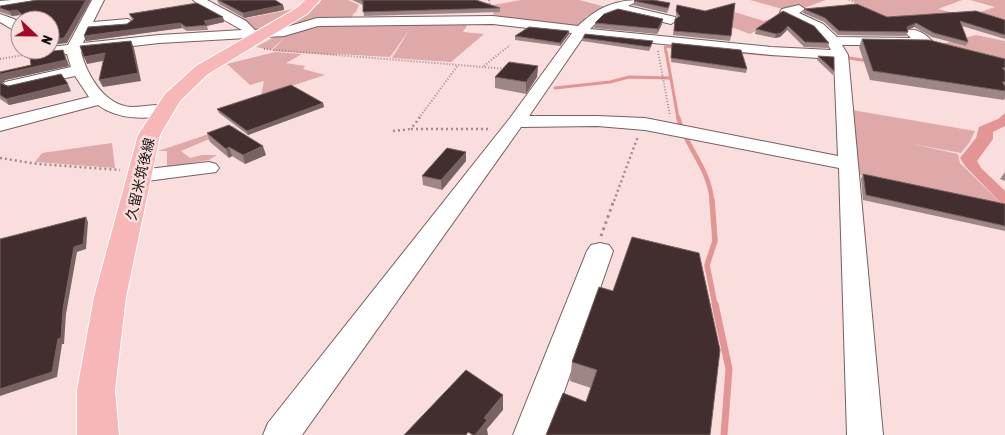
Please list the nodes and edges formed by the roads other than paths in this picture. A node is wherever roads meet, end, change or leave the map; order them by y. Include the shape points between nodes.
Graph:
1 (32, 0) edge
2 (98, 0) edge
3 (199, 0) edge
4 (313, 0) edge
5 (634, 0) edge
6 (0, 5) edge
7 (615, 7) junction
8 (442, 8) edge
9 (799, 9) dead end
10 (244, 10) edge
11 (223, 15) junction
12 (206, 19) edge
13 (672, 20) dead end
14 (355, 22) junction
15 (128, 24) edge
16 (83, 27) junction
17 (581, 30) junction
18 (855, 31) edge
19 (252, 37) junction
20 (870, 42) junction
21 (838, 48) junction
22 (60, 57) edge
23 (926, 59) edge
24 (78, 64) junction
25 (10, 79) edge
26 (37, 89) edge
27 (102, 99) junction
28 (164, 110) junction
29 (514, 125) junction
30 (0, 126) edge
31 (850, 164) junction
32 (209, 168) dead end
33 (140, 172) junction
34 (600, 251) road end
35 (98, 435) edge
36 (281, 435) edge
37 (532, 435) edge
38 (865, 435) edge

1 - 6 street
2 - 16 street
3 - 11 street
4 - 19 main road, 久留米筑後線 via 302,11
5 - 7 street
7 - 13 street
7 - 17 street via 598,14
8 - 14 street via 356,14
9 - 21 street via 786,12 818,24
10 - 11 street
11 - 12 street
11 - 19 street via 248,28
14 - 17 street via 492,20 531,28
14 - 19 street via 317,22
15 - 16 street
16 - 24 street
17 - 21 street via 589,34 626,34 657,40
17 - 29 street
18 - 20 street
19 - 24 street via 157,33
19 - 28 main road, 久留米筑後線 via 202,70
20 - 21 street
20 - 23 street via 924,40
21 - 31 street
22 - 24 street
24 - 25 street
24 - 26 street
24 - 27 street
27 - 28 street via 114,108 132,112
27 - 30 street
28 - 33 main road, 久留米筑後線 via 149,135
29 - 31 street via 639,124
29 - 36 street
31 - 38 street
32 - 33 street
33 - 35 main road, 久留米筑後線 via 109,306 96,390
34 - 37 street

